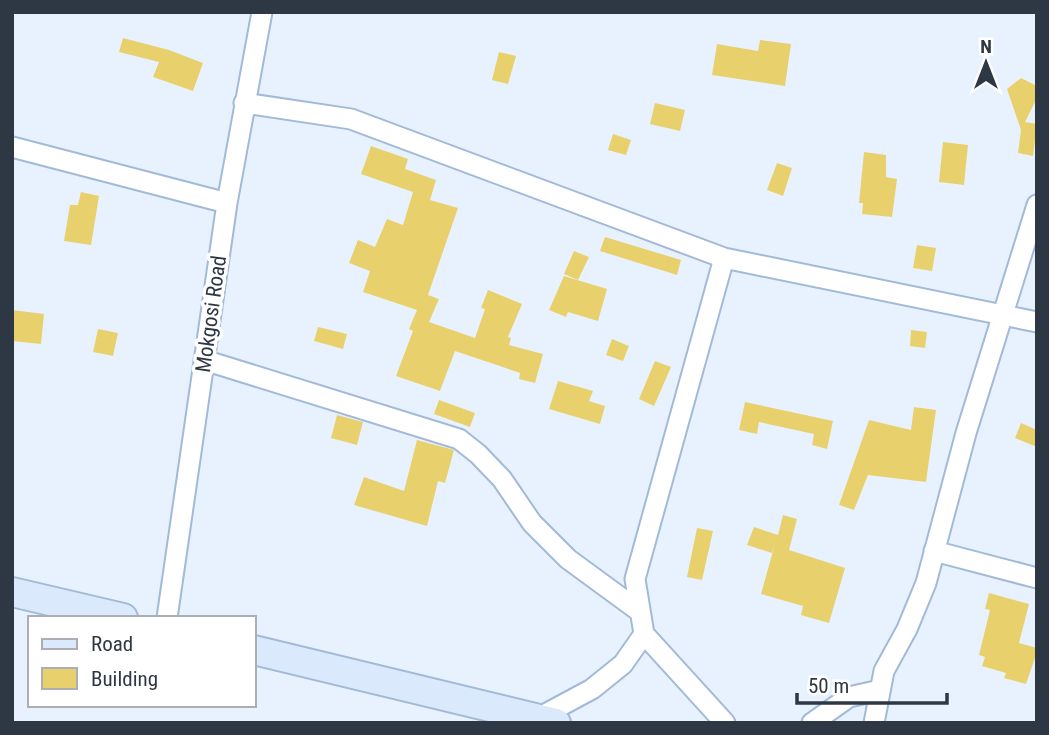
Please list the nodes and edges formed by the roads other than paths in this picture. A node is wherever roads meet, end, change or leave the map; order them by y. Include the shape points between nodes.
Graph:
1 (262, 12) edge
2 (244, 103) junction
3 (12, 147) edge
4 (228, 203) junction
5 (1037, 205) edge
6 (724, 258) junction
7 (1002, 314) junction
8 (1037, 322) edge
9 (204, 360) junction
10 (934, 551) junction
11 (1037, 578) edge
12 (12, 592) edge
13 (639, 611) junction
14 (114, 616) edge
15 (167, 616) edge
16 (644, 634) junction
17 (256, 650) edge
18 (880, 690) junction
19 (547, 720) edge
20 (725, 723) edge
21 (812, 723) edge
22 (874, 723) edge

1 - 2 street, Mokgosi Road
2 - 4 street, Mokgosi Road
2 - 6 street via 351,119
3 - 4 street
4 - 9 street, Mokgosi Road
5 - 7 street
6 - 7 street
6 - 13 street via 635,579
7 - 8 street
7 - 10 street
9 - 13 street via 459,439 502,479 532,523 568,559
9 - 15 street, Mokgosi Road
10 - 11 street
10 - 18 street via 926,583 889,659
12 - 14 street
13 - 16 street
16 - 19 street via 623,664
16 - 20 street
17 - 19 street
18 - 21 street via 849,697
18 - 22 street

